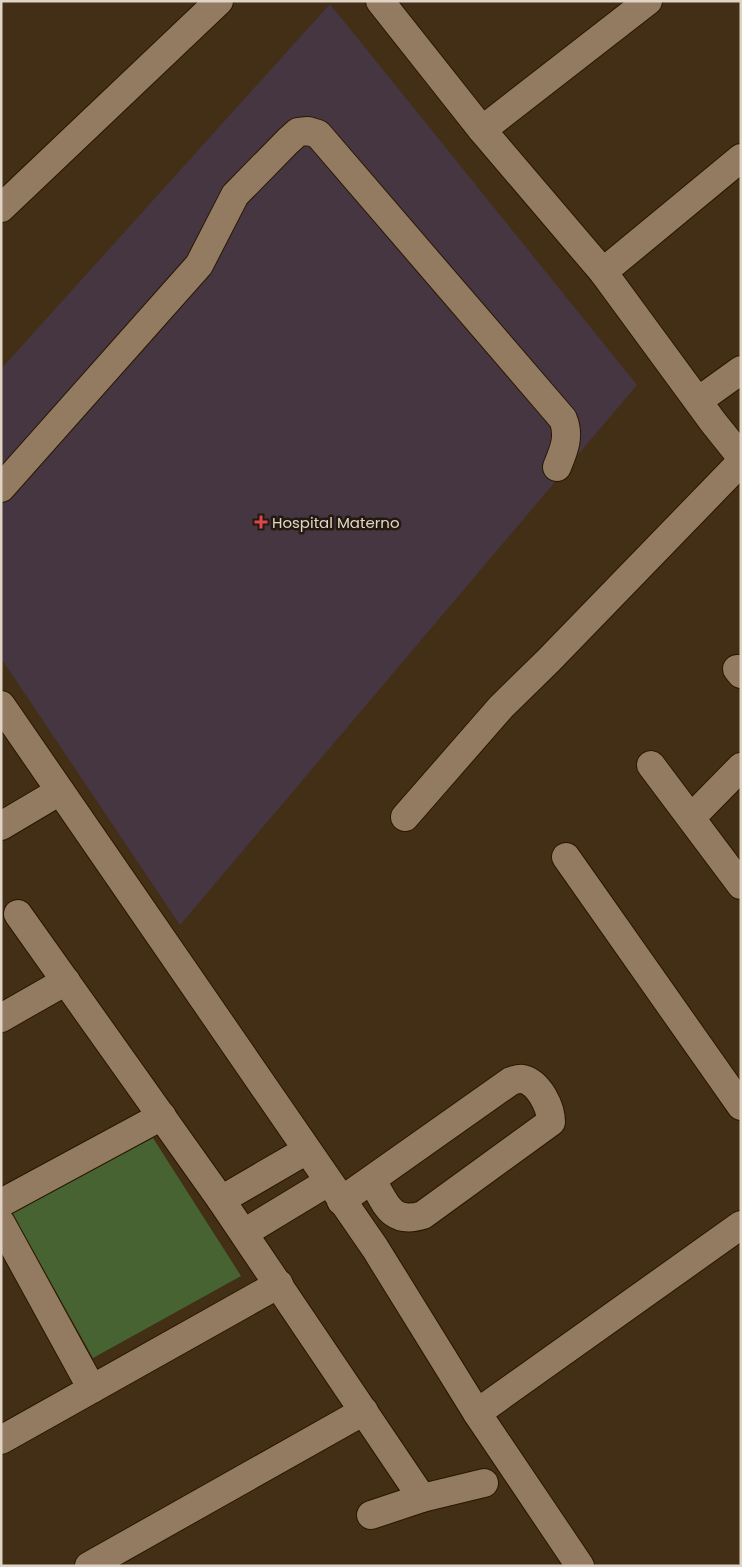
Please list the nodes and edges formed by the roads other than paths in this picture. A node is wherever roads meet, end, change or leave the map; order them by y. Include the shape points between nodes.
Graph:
1 (219, 1) edge
2 (380, 1) edge
3 (648, 1) edge
4 (482, 130) junction
5 (741, 158) edge
6 (1, 208) edge
7 (602, 272) junction
8 (741, 370) edge
9 (698, 401) junction
10 (741, 457) edge
11 (741, 462) edge
12 (557, 467) dead end
13 (1, 488) edge
14 (1, 705) edge
15 (651, 765) dead end
16 (741, 767) edge
17 (60, 791) junction
18 (405, 817) dead end
19 (692, 817) junction
20 (1, 826) edge
21 (566, 857) dead end
22 (741, 884) edge
23 (18, 914) dead end
24 (66, 981) junction
25 (1, 1018) edge
26 (741, 1106) edge
27 (162, 1116) junction
28 (307, 1150) junction
29 (372, 1180) junction
30 (335, 1192) junction
31 (221, 1200) junction
32 (1, 1203) edge
33 (409, 1219) junction
34 (1, 1223) edge
35 (741, 1225) edge
36 (244, 1233) junction
37 (375, 1248) junction
38 (279, 1284) junction
39 (92, 1389) junction
40 (364, 1411) junction
41 (477, 1414) junction
42 (1, 1440) edge
43 (484, 1483) dead end
44 (422, 1498) junction
45 (371, 1515) dead end
46 (89, 1566) edge
47 (580, 1566) edge

1 - 6 street
2 - 4 street
3 - 4 street
4 - 7 street
5 - 7 street
7 - 9 street
8 - 9 street
9 - 10 street
11 - 18 street via 501,707
12 - 13 street via 565,449 567,429 563,419 318,134 308,131 298,132 288,140 235,195 199,265
14 - 17 street
15 - 19 street
16 - 19 street
17 - 20 street
17 - 28 street
19 - 22 street
21 - 26 street
23 - 24 street
24 - 25 street
24 - 27 street
27 - 31 street
27 - 32 street
28 - 30 street
28 - 31 street
29 - 30 street
29 - 33 street via 398,1217
29 - 33 street via 511,1081 522,1079 532,1083 549,1104 551,1122 423,1215
30 - 36 street
30 - 37 street
31 - 36 street
33 - 37 street
34 - 39 street
35 - 41 street
36 - 38 street
37 - 41 street
38 - 39 street
38 - 40 street
39 - 42 street
40 - 44 street
40 - 46 street
41 - 47 street
43 - 44 street
44 - 45 street

